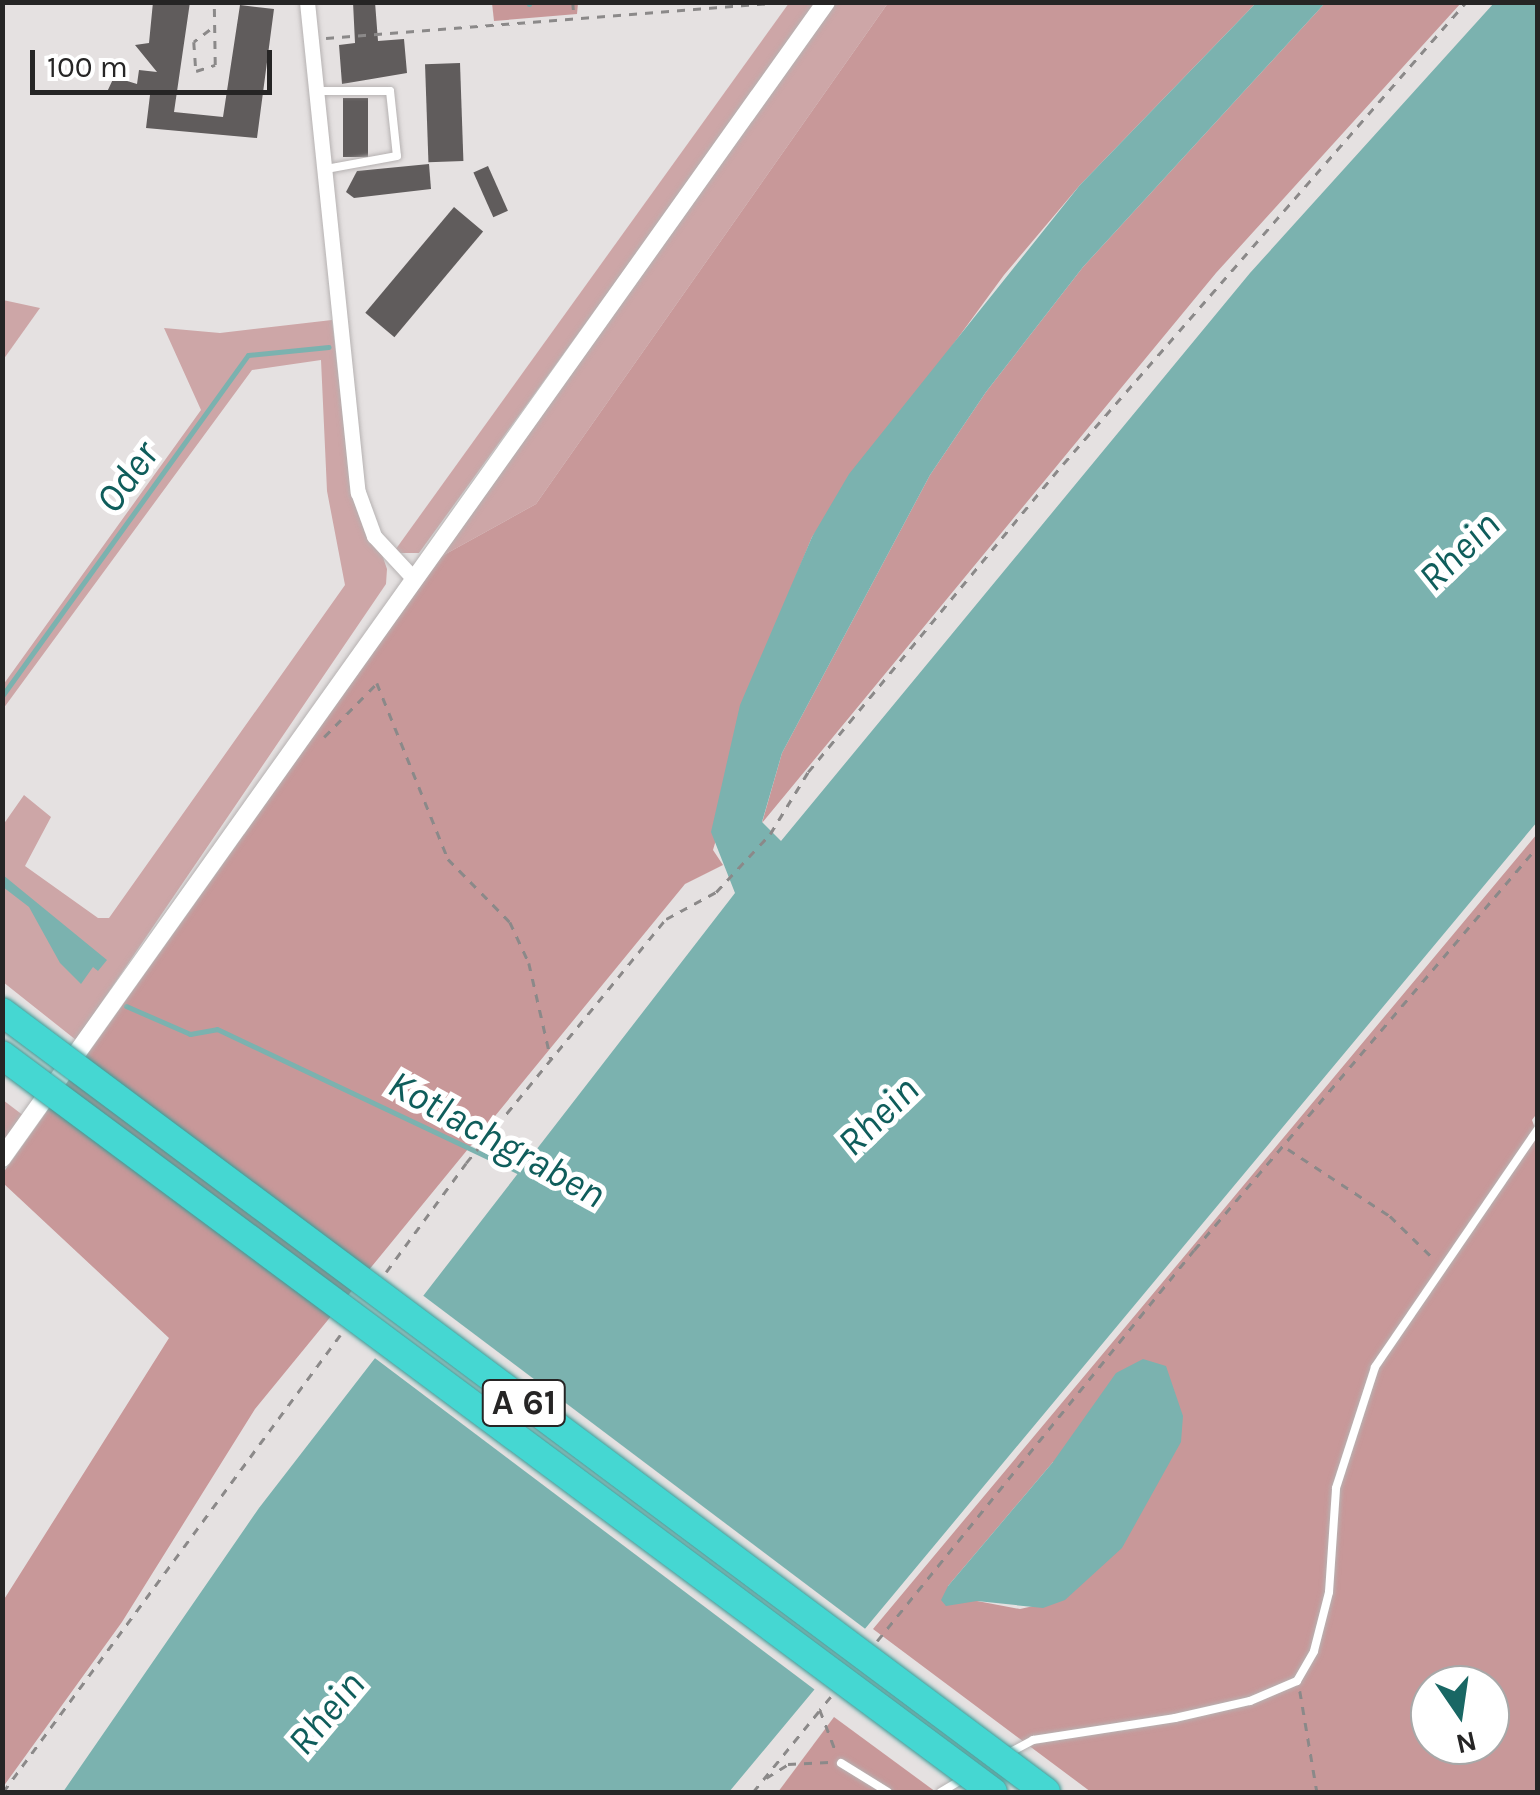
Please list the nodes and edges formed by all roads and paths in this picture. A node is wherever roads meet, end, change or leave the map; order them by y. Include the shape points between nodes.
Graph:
1 (214, 2) edge
2 (307, 2) edge
3 (573, 2) edge
4 (779, 2) edge
5 (826, 2) edge
6 (1466, 2) edge
7 (574, 18) junction
8 (210, 30) junction
9 (309, 40) junction
10 (314, 91) junction
11 (323, 169) junction
12 (414, 579) junction
13 (377, 684) dead end
14 (1538, 846) edge
15 (2, 1012) edge
16 (2, 1055) edge
17 (551, 1061) junction
18 (1538, 1130) edge
19 (1287, 1148) junction
20 (2, 1158) edge
21 (1439, 1265) junction
22 (379, 1282) dead end
23 (346, 1328) dead end
24 (866, 1654) dead end
25 (1297, 1681) junction
26 (832, 1696) dead end
27 (820, 1710) junction
28 (841, 1762) junction
29 (766, 1778) junction
30 (3, 1792) edge
31 (753, 1792) edge
32 (888, 1792) edge
33 (941, 1792) edge
34 (993, 1792) edge
35 (1046, 1792) edge
36 (1317, 1792) edge

1 - 8 path
2 - 9 street
3 - 7 path
4 - 7 path
5 - 12 street
6 - 17 path via 1220,277 808,772 770,834 716,892 666,920
7 - 9 path
8 - 8 path via 218,39 215,65 196,71 194,42
9 - 10 street
10 - 11 street
10 - 11 lane via 389,88 398,153 374,164
11 - 12 street via 358,492 374,536
12 - 20 street
13 - 17 path via 448,858 510,922 529,963
14 - 19 path
15 - 35 highway, A 61, bridge
16 - 34 highway, A 61, bridge
17 - 22 path
18 - 21 lane
19 - 21 path via 1390,1216
19 - 24 path
21 - 25 lane via 1374,1367 1352,1425 1336,1488 1329,1592 1314,1651
23 - 30 path
25 - 33 lane via 1250,1701 1176,1718 1033,1740
25 - 36 path
26 - 27 path
27 - 28 path
27 - 29 path
28 - 29 path via 788,1764
28 - 32 lane
29 - 31 path

